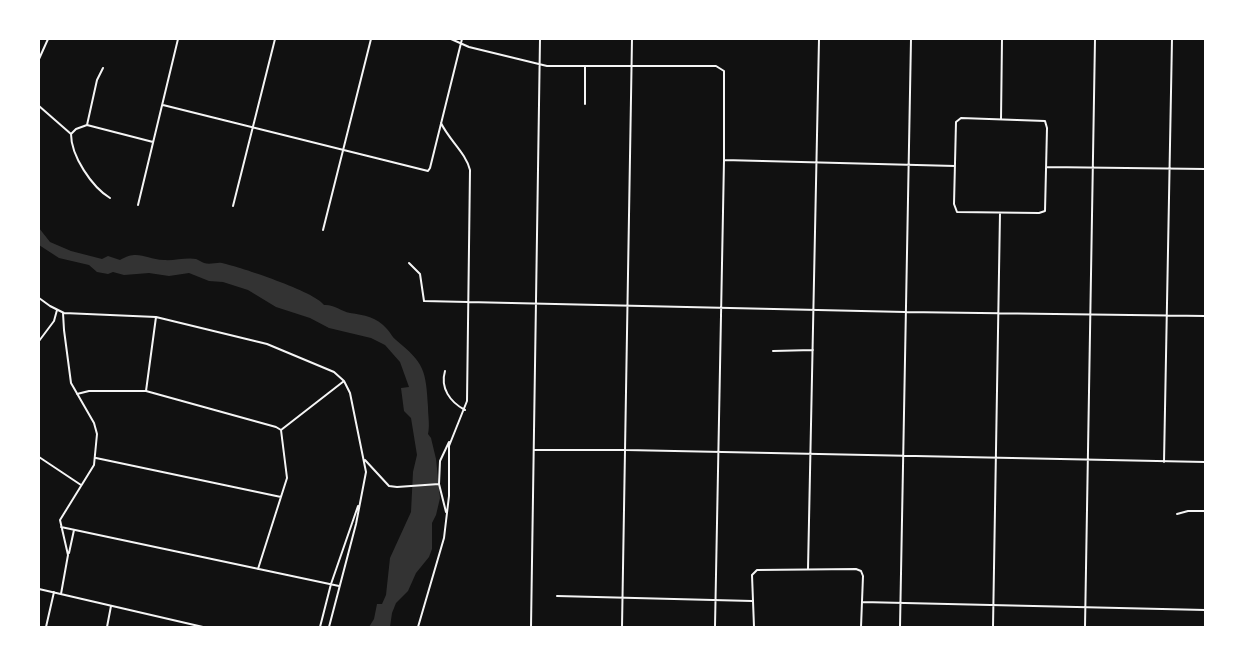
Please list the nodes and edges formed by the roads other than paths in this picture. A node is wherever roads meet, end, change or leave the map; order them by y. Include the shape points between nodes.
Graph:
1 (48, 39) edge
2 (178, 39) edge
3 (275, 39) edge
4 (371, 39) edge
5 (451, 39) edge
6 (462, 39) edge
7 (540, 39) edge
8 (632, 39) edge
9 (819, 39) edge
10 (911, 39) edge
11 (1002, 39) edge
12 (1095, 39) edge
13 (1172, 39) edge
14 (461, 44) junction
15 (39, 59) edge
16 (540, 64) junction
17 (585, 66) junction
18 (632, 66) junction
19 (104, 68) dead end
20 (585, 104) dead end
21 (162, 105) junction
22 (39, 106) edge
23 (1001, 118) junction
24 (441, 123) junction
25 (87, 125) junction
26 (252, 127) junction
27 (71, 134) junction
28 (438, 135) junction
29 (447, 135) junction
30 (154, 142) junction
31 (344, 150) junction
32 (724, 160) junction
33 (816, 162) junction
34 (909, 165) junction
35 (955, 166) junction
36 (1047, 167) junction
37 (1092, 168) junction
38 (1169, 169) junction
39 (1205, 169) edge
40 (110, 198) dead end
41 (138, 205) dead end
42 (233, 206) dead end
43 (1000, 213) junction
44 (323, 230) dead end
45 (409, 263) dead end
46 (39, 298) edge
47 (468, 301) junction
48 (537, 302) junction
49 (629, 304) junction
50 (721, 307) junction
51 (814, 309) junction
52 (57, 310) junction
53 (905, 312) junction
54 (63, 313) junction
55 (998, 313) junction
56 (1090, 314) junction
57 (1166, 315) junction
58 (1205, 316) edge
59 (156, 317) junction
60 (39, 341) edge
61 (813, 350) junction
62 (773, 351) dead end
63 (445, 371) dead end
64 (344, 381) junction
65 (146, 391) junction
66 (77, 394) junction
67 (465, 410) junction
68 (280, 430) junction
69 (452, 437) junction
70 (534, 450) junction
71 (626, 450) junction
72 (718, 452) junction
73 (811, 454) junction
74 (39, 456) edge
75 (904, 456) junction
76 (96, 458) junction
77 (364, 458) junction
78 (996, 458) junction
79 (1087, 460) junction
80 (1164, 462) junction
81 (1205, 462) edge
82 (439, 484) junction
83 (82, 485) junction
84 (281, 497) junction
85 (360, 500) junction
86 (1205, 511) edge
87 (1177, 514) dead end
88 (447, 515) junction
89 (61, 527) junction
90 (74, 530) junction
91 (68, 555) junction
92 (258, 569) junction
93 (808, 569) junction
94 (331, 584) junction
95 (339, 586) junction
96 (39, 589) edge
97 (54, 592) junction
98 (62, 594) junction
99 (557, 596) dead end
100 (623, 597) junction
101 (715, 600) junction
102 (752, 601) junction
103 (862, 602) junction
104 (901, 603) junction
105 (993, 604) junction
106 (111, 605) junction
107 (1086, 607) junction
108 (1205, 610) edge
109 (171, 620) junction
110 (46, 627) edge
111 (107, 627) edge
112 (169, 627) edge
113 (203, 627) edge
114 (320, 627) edge
115 (328, 627) edge
116 (418, 627) edge
117 (531, 627) edge
118 (622, 627) edge
119 (715, 627) edge
120 (754, 627) edge
121 (861, 627) edge
122 (900, 627) edge
123 (993, 627) edge
124 (1085, 627) edge

1 - 15 street
2 - 21 street
3 - 26 street
4 - 31 street
5 - 14 street
6 - 14 street
7 - 16 street
8 - 18 street
9 - 33 street
10 - 34 street
11 - 23 street
12 - 37 street
13 - 38 street
14 - 16 street
14 - 24 street
16 - 17 street
16 - 48 street
17 - 18 street
17 - 20 street
18 - 32 street via 722,68
18 - 49 street
19 - 25 street via 97,80
21 - 26 street
21 - 30 street
22 - 27 street
23 - 35 street via 958,119
23 - 36 street via 1043,120
24 - 28 street
24 - 29 street
25 - 27 street
25 - 30 street
26 - 31 street
26 - 42 street
27 - 40 street via 90,181
28 - 29 street
28 - 31 street via 430,168 425,172
29 - 47 street via 470,170
30 - 41 street
31 - 44 street
32 - 33 street
32 - 50 street
33 - 34 street
33 - 51 street
34 - 35 street
34 - 53 street
35 - 43 street via 956,210
36 - 37 street
36 - 43 street via 1045,211
37 - 38 street
37 - 56 street
38 - 39 street
38 - 57 street
43 - 55 street
45 - 47 street via 420,274 424,301
46 - 52 street
47 - 48 street
47 - 67 street
48 - 49 street
48 - 70 street
49 - 50 street
49 - 71 street
50 - 51 street
50 - 72 street
51 - 53 street
51 - 61 street
52 - 54 street
52 - 60 street
53 - 55 street
53 - 75 street
54 - 59 street
54 - 66 street via 70,379
55 - 56 street
55 - 78 street
56 - 57 street
56 - 79 street
57 - 58 street
57 - 80 street
59 - 64 street via 267,344 334,372
59 - 65 street
61 - 62 street
61 - 73 street
63 - 67 street via 444,383 450,399
64 - 68 street
64 - 77 street
65 - 66 street
65 - 68 street
66 - 76 street via 95,426
67 - 69 street
68 - 84 street via 287,469
69 - 82 street via 440,461
69 - 88 street
70 - 71 street
70 - 117 street
71 - 72 street
71 - 100 street
72 - 73 street
72 - 101 street
73 - 75 street
73 - 93 street
74 - 83 street
75 - 78 street
75 - 104 street
76 - 83 street
76 - 84 street
77 - 82 street via 389,486
77 - 85 street via 366,472
78 - 79 street
78 - 105 street
79 - 80 street
79 - 107 street
80 - 81 street
82 - 88 street
83 - 89 street via 62,516
84 - 92 street
85 - 94 street
85 - 95 street
86 - 87 street
88 - 116 street
89 - 90 street
89 - 91 street
90 - 91 street
90 - 92 street
91 - 98 street
92 - 94 street
93 - 102 street via 757,570 753,575
93 - 103 street via 859,570
94 - 95 street
94 - 114 street
95 - 115 street
96 - 97 street
97 - 98 street
97 - 110 street
98 - 106 street
99 - 100 street
100 - 101 street
100 - 118 street
101 - 102 street
101 - 119 street
102 - 120 street
103 - 104 street
103 - 121 street
104 - 105 street
104 - 122 street
105 - 107 street
105 - 123 street
106 - 109 street
106 - 111 street
107 - 108 street
107 - 124 street
109 - 112 street
109 - 113 street

